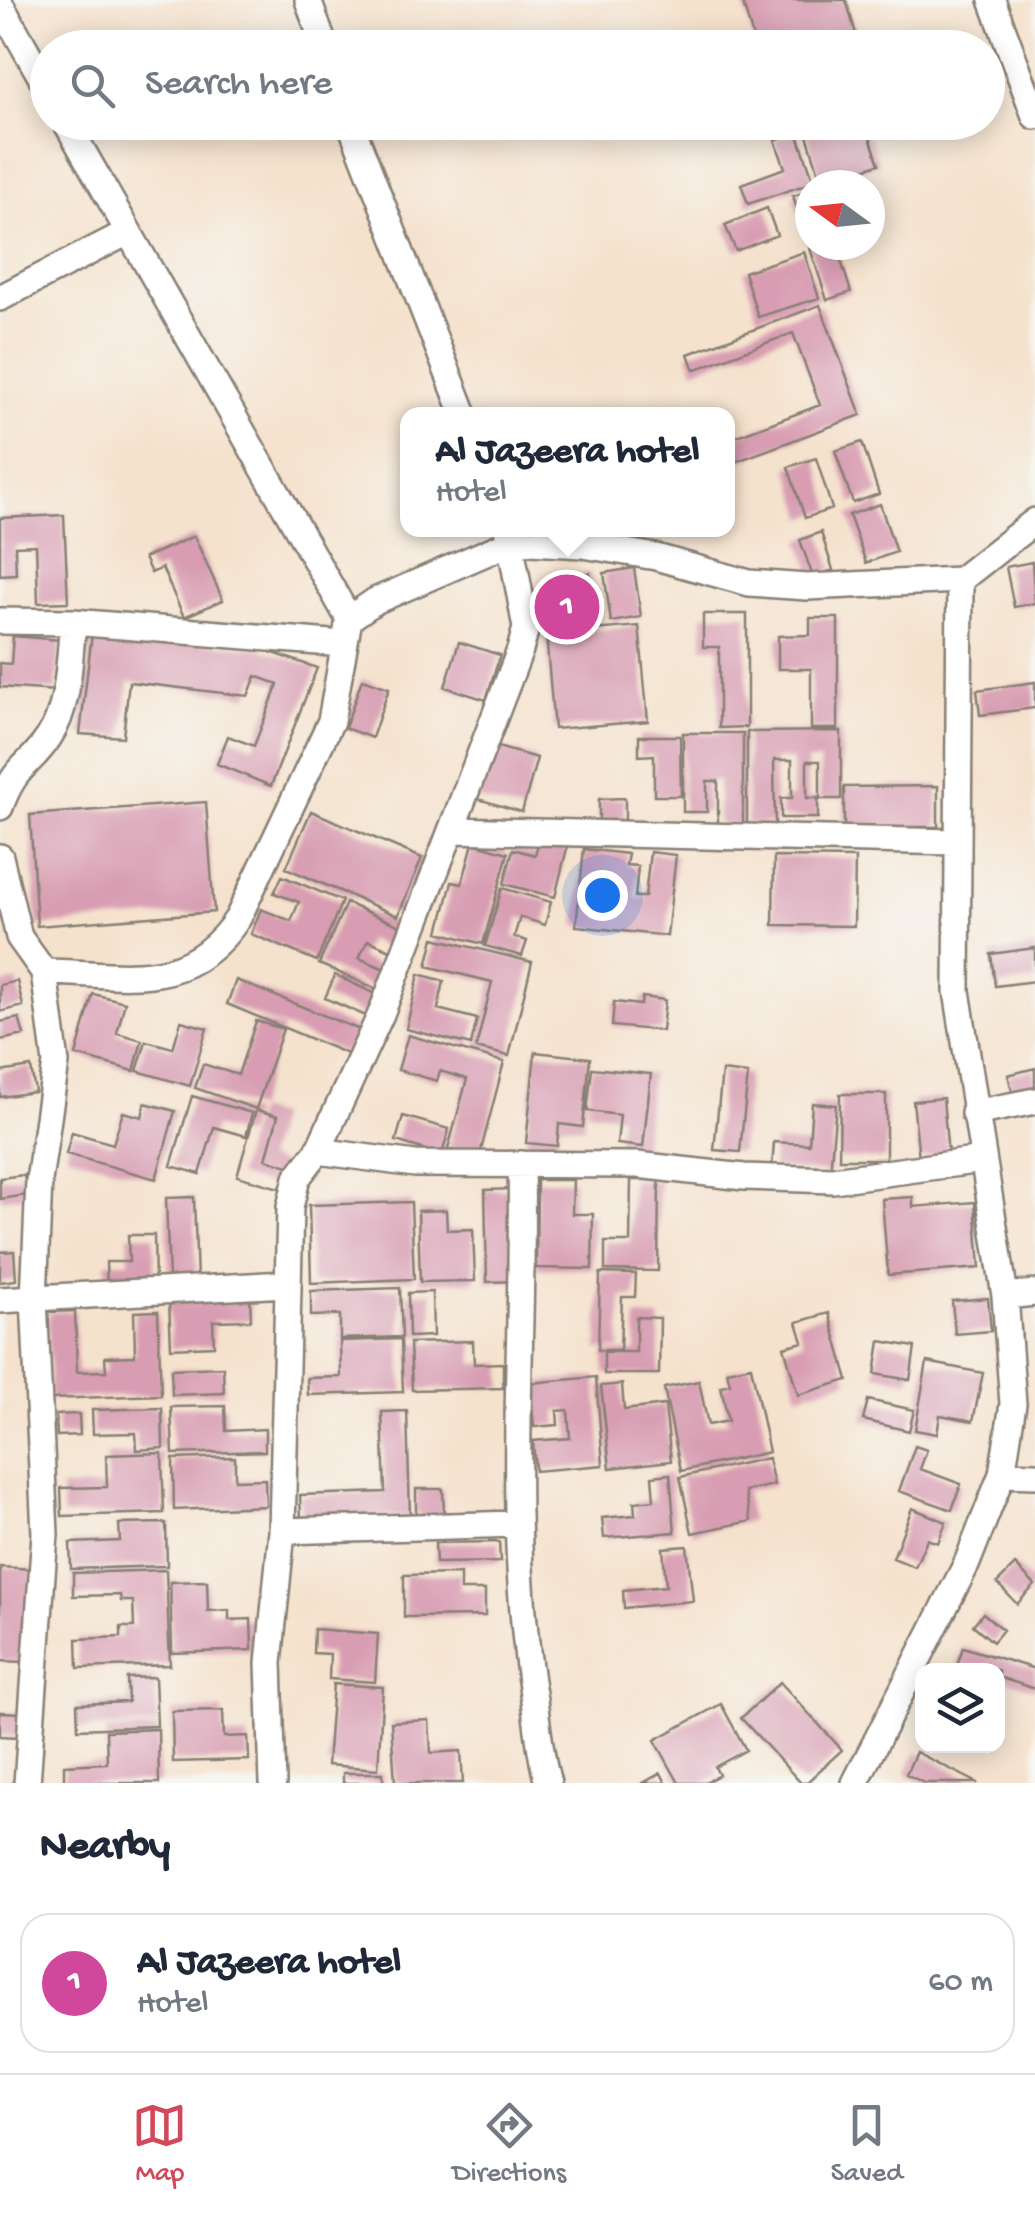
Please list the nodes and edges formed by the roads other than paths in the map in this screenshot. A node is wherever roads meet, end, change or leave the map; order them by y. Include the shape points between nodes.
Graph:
1 (308, 0) edge
2 (992, 0) edge
3 (0, 4) edge
4 (319, 30) edge
5 (1003, 30) edge
6 (1005, 35) edge
7 (30, 57) edge
8 (1035, 116) edge
9 (76, 140) edge
10 (357, 140) edge
11 (128, 232) junction
12 (0, 298) edge
13 (461, 407) edge
14 (1035, 521) edge
15 (506, 537) edge
16 (510, 537) edge
17 (525, 537) edge
18 (960, 580) junction
19 (0, 621) edge
20 (74, 622) junction
21 (346, 631) junction
22 (0, 807) edge
23 (452, 830) junction
24 (955, 842) junction
25 (0, 858) edge
26 (44, 972) junction
27 (1035, 1101) edge
28 (974, 1113) junction
29 (318, 1151) junction
30 (982, 1160) junction
31 (522, 1164) junction
32 (285, 1284) junction
33 (1035, 1293) edge
34 (1006, 1296) junction
35 (34, 1298) junction
36 (0, 1300) edge
37 (1002, 1474) junction
38 (1035, 1475) edge
39 (518, 1524) junction
40 (282, 1531) junction
41 (867, 1780) edge
42 (27, 1783) edge
43 (273, 1783) edge
44 (548, 1783) edge

1 - 4 street
2 - 5 street
3 - 7 street
6 - 8 street
9 - 11 street
10 - 13 street
11 - 12 street
11 - 21 street
14 - 18 street
15 - 21 street via 374,601
16 - 23 street via 526,628
17 - 18 street via 638,554 749,583
18 - 24 street
19 - 20 street
20 - 21 street
20 - 22 street via 63,705 49,738 12,774
21 - 26 street via 331,721 219,946 195,964 162,974
23 - 24 street
23 - 29 street via 381,1014
24 - 28 street via 957,991
25 - 26 street via 20,937
26 - 35 street via 56,1063 39,1181
27 - 28 street
28 - 30 street
29 - 31 street via 415,1164
29 - 32 street via 297,1178
30 - 31 street via 833,1180
30 - 34 street
31 - 39 street
32 - 35 street
32 - 40 street
33 - 34 street
34 - 37 street via 1013,1404
35 - 36 street
35 - 42 street via 45,1534
37 - 38 street
37 - 41 street via 967,1564 913,1662
39 - 40 street
39 - 44 street via 521,1626
40 - 43 street via 269,1664

